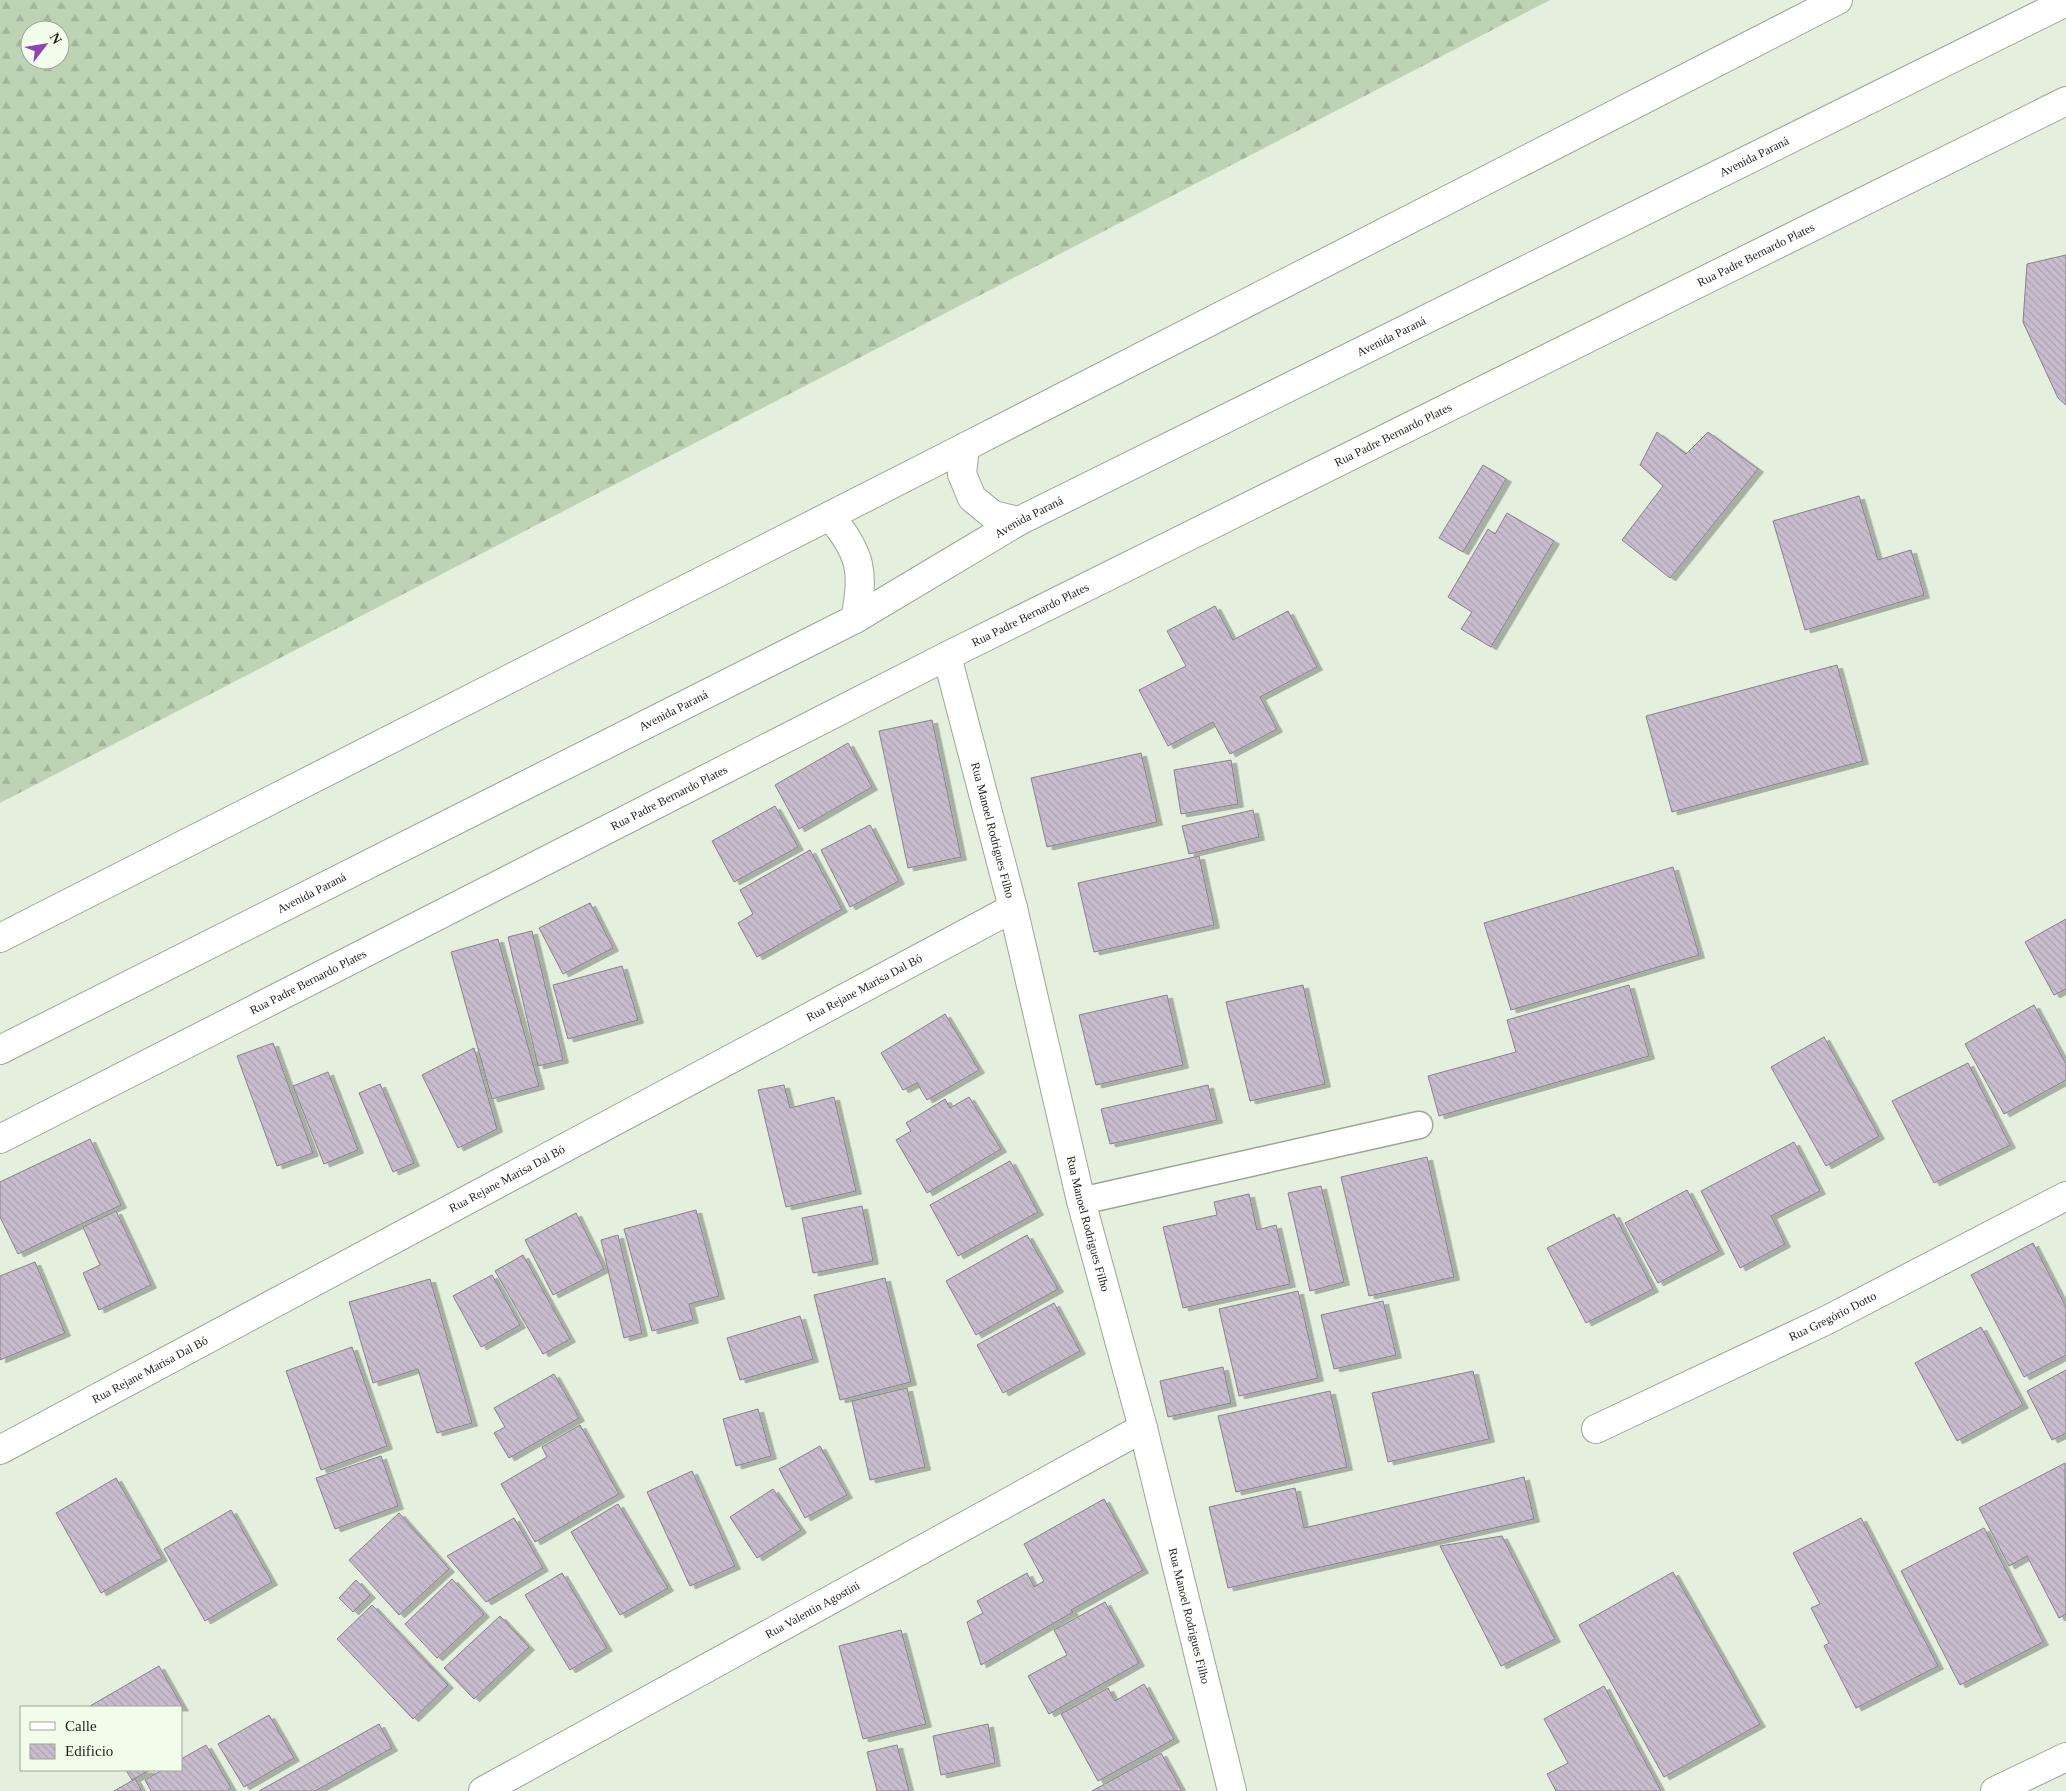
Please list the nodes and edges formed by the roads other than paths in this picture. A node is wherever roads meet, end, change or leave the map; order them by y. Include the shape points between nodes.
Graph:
1 (1838, 0) edge
2 (2066, 2) edge
3 (2066, 101) edge
4 (966, 447) junction
5 (830, 516) junction
6 (1019, 521) junction
7 (855, 619) junction
8 (947, 656) junction
9 (1014, 908) junction
10 (0, 938) edge
11 (0, 1050) edge
12 (1419, 1125) dead end
13 (0, 1139) edge
14 (2066, 1196) edge
15 (1081, 1202) junction
16 (1143, 1428) junction
17 (1596, 1429) dead end
18 (0, 1450) edge
19 (2066, 1757) edge
20 (483, 1791) edge
21 (1232, 1791) edge
22 (1995, 1791) edge

1 - 4 street
2 - 6 street, Avenida Paraná
3 - 8 street, Rua Padre Bernardo Plates
4 - 5 street
4 - 6 street via 962,474 972,498 993,515
5 - 7 street via 848,537 859,563 861,591
5 - 10 street
6 - 7 street, Avenida Paraná
7 - 11 street, Avenida Paraná
8 - 9 street, Rua Manoel Rodrigues Filho
8 - 13 street, Rua Padre Bernardo Plates
9 - 15 street, Rua Manoel Rodrigues Filho
9 - 18 street, Rua Rejane Marisa Dal Bó
12 - 15 lane
14 - 17 street, Rua Gregório Dotto via 1827,1320
15 - 16 street, Rua Manoel Rodrigues Filho
16 - 20 street, Rua Valentin Agostini
16 - 21 street, Rua Manoel Rodrigues Filho
19 - 22 street

